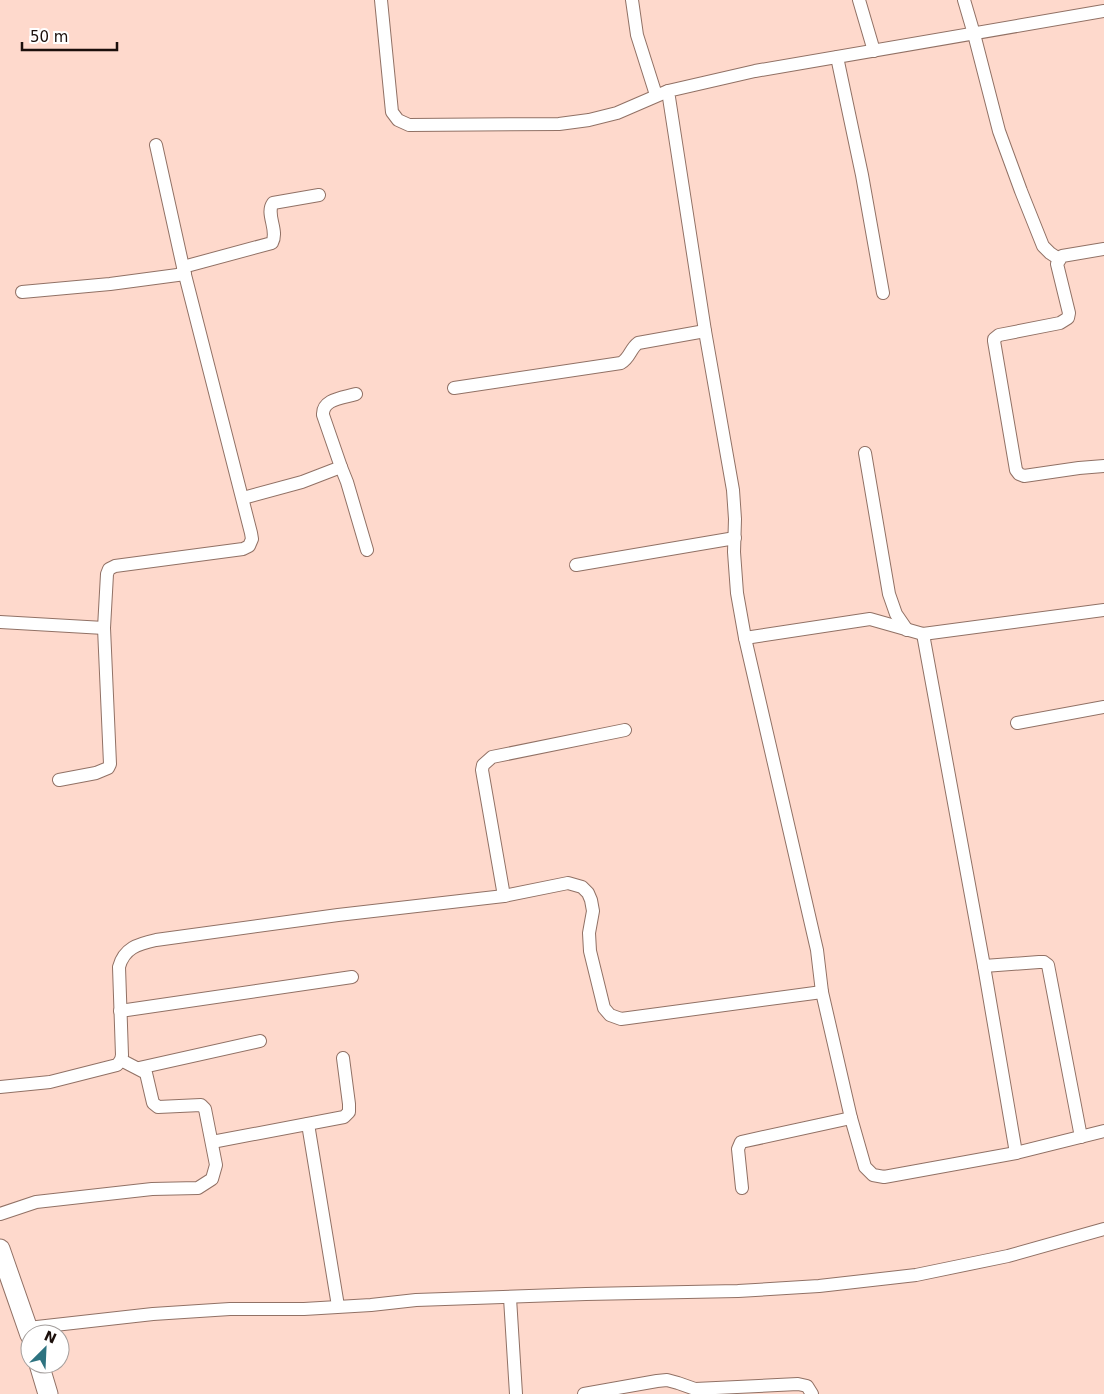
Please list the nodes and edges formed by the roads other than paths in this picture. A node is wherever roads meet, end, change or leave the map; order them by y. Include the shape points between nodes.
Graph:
1 (381, 0) edge
2 (632, 0) edge
3 (859, 0) edge
4 (964, 0) edge
5 (1104, 11) edge
6 (974, 34) junction
7 (874, 51) junction
8 (838, 57) junction
9 (662, 93) junction
10 (156, 145) dead end
11 (319, 195) dead end
12 (1104, 249) edge
13 (1059, 258) junction
14 (184, 270) junction
15 (22, 292) dead end
16 (884, 293) dead end
17 (705, 331) junction
18 (454, 388) dead end
19 (356, 394) dead end
20 (865, 453) dead end
21 (1104, 466) edge
22 (341, 467) junction
23 (243, 498) junction
24 (735, 538) junction
25 (367, 550) dead end
26 (576, 565) dead end
27 (1104, 610) edge
28 (0, 622) edge
29 (104, 628) junction
30 (907, 630) junction
31 (923, 634) junction
32 (745, 638) junction
33 (1104, 707) edge
34 (1018, 723) dead end
35 (625, 730) dead end
36 (59, 780) dead end
37 (504, 896) junction
38 (984, 966) junction
39 (352, 977) dead end
40 (822, 992) junction
41 (120, 1011) junction
42 (260, 1041) dead end
43 (343, 1058) dead end
44 (122, 1060) junction
45 (139, 1068) junction
46 (0, 1087) edge
47 (851, 1118) junction
48 (308, 1124) junction
49 (1104, 1131) edge
50 (1081, 1137) junction
51 (212, 1142) junction
52 (1016, 1153) junction
53 (742, 1188) dead end
54 (0, 1214) edge
55 (1104, 1229) edge
56 (0, 1249) edge
57 (510, 1298) junction
58 (338, 1306) junction
59 (26, 1324) edge
60 (70, 1326) edge
61 (42, 1374) edge
62 (48, 1394) edge
63 (516, 1394) edge
64 (584, 1394) edge
65 (812, 1394) edge

1 - 9 street via 392,112 398,120 410,125 534,125 589,120 617,113
2 - 9 street via 637,35
3 - 7 street
4 - 6 street
5 - 6 street
6 - 7 street
6 - 13 street via 999,131 1021,191 1043,246
7 - 8 street
8 - 9 street via 755,71
8 - 16 street
9 - 17 street
10 - 14 street
11 - 14 street via 272,203 275,238 272,243
12 - 13 street
13 - 21 street via 1057,264 1068,318 1060,323 999,335 994,339 1016,470 1024,476
14 - 15 street via 110,284
14 - 23 street
17 - 18 street via 638,343 633,346 627,360 621,363
17 - 24 street via 733,490
19 - 22 street via 330,401 322,409
20 - 30 street via 890,594 896,614
22 - 23 street via 302,482
22 - 25 street
23 - 29 street via 252,539 249,546 109,569
24 - 26 street
24 - 32 street
27 - 31 street
28 - 29 street
29 - 36 street via 110,764 96,773
30 - 31 street
30 - 32 street via 870,619
31 - 38 street
32 - 40 street via 817,950
33 - 34 street
35 - 37 street via 492,757 483,765
37 - 40 street via 568,884 582,887 588,893 593,911 590,950 604,1008 621,1020
37 - 41 street via 138,944 121,958
38 - 50 street via 1039,962 1048,965
38 - 52 street
39 - 41 street
40 - 47 street
41 - 44 street
42 - 45 street
43 - 48 street via 348,1112 344,1117
44 - 45 street
44 - 46 street via 112,1067 50,1082
45 - 51 street via 147,1075 153,1102 158,1107 200,1105 206,1109
47 - 52 street via 865,1167 873,1175 884,1177
47 - 53 street via 741,1142 738,1149
48 - 51 street
48 - 58 street
49 - 50 street
50 - 52 street
51 - 54 street via 216,1166 212,1179 198,1188 152,1188 36,1202
55 - 57 street via 1008,1256 873,1281 738,1291
56 - 59 main road
57 - 58 street
57 - 63 street
58 - 60 street via 153,1314
61 - 62 main road
64 - 65 street via 667,1380 695,1389 798,1384 807,1386

